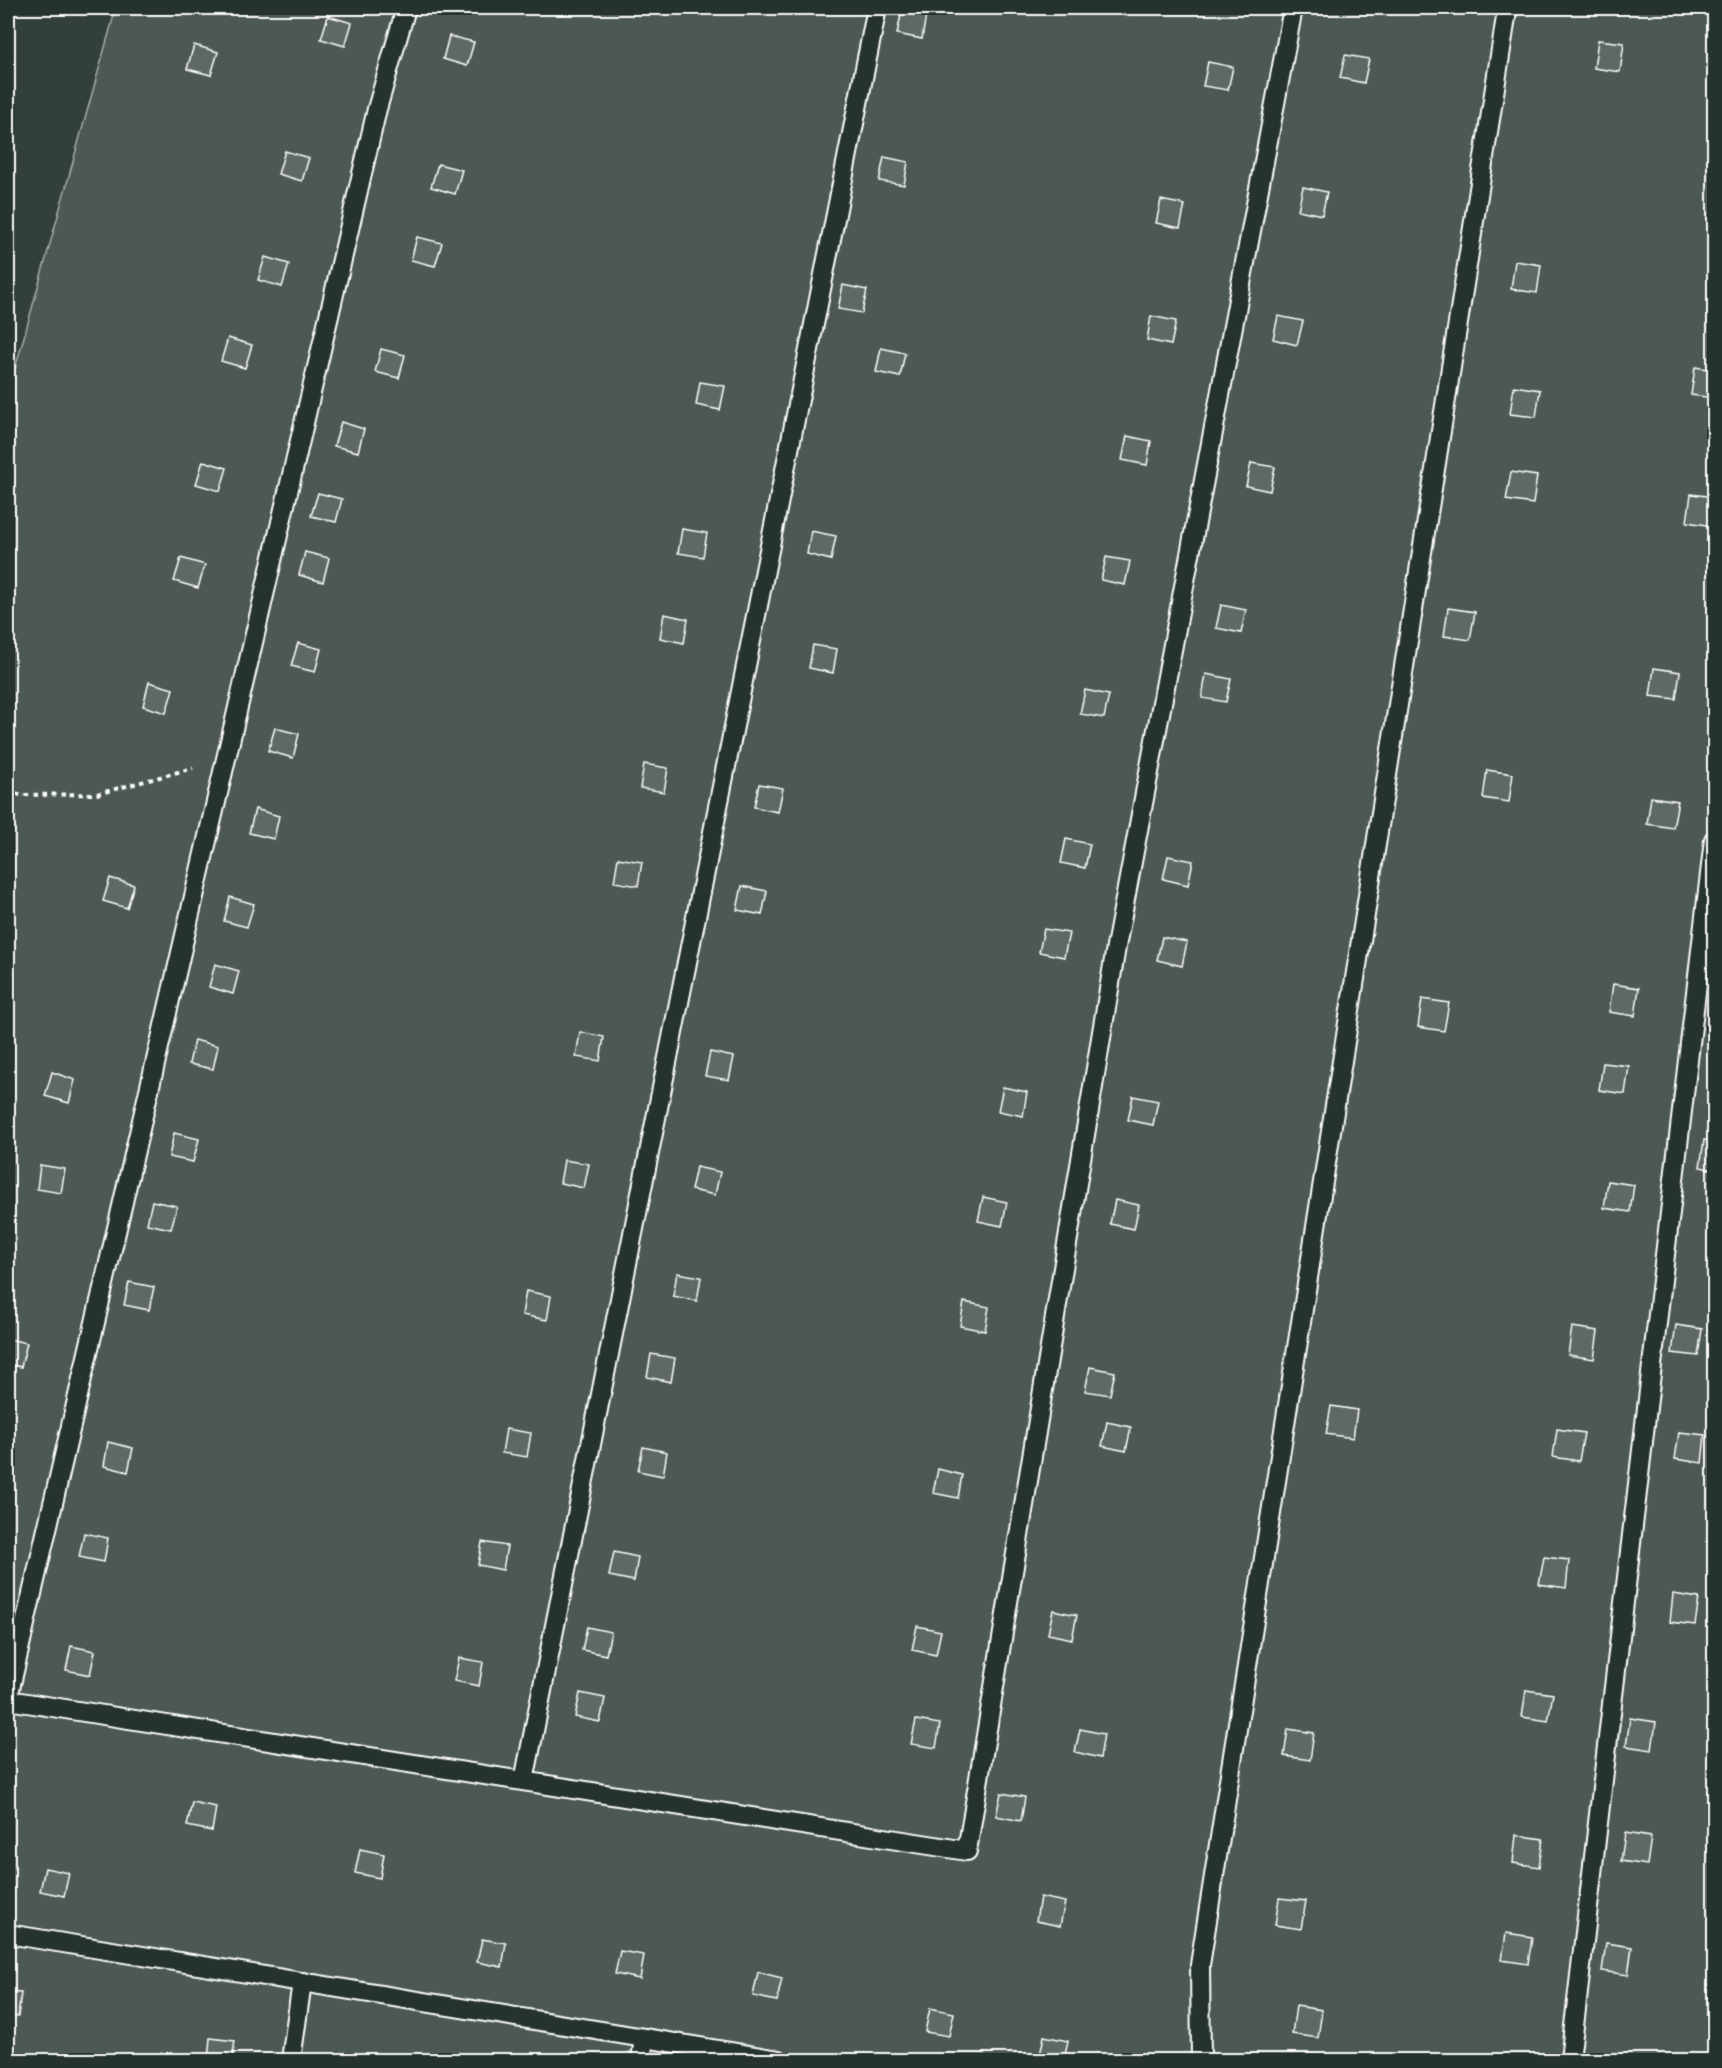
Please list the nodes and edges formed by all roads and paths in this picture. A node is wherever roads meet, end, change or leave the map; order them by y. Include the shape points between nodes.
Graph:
1 (406, 8) edge
2 (877, 8) edge
3 (1293, 8) edge
4 (1508, 9) edge
5 (226, 759) junction
6 (8, 789) edge
7 (1714, 840) edge
8 (8, 1698) edge
9 (524, 1781) junction
10 (8, 1934) edge
11 (302, 1982) junction
12 (644, 2038) junction
13 (291, 2061) edge
14 (641, 2061) edge
15 (779, 2061) edge
16 (1201, 2061) edge
17 (1570, 2061) edge

1 - 5 lane via 377,109
2 - 9 lane
3 - 9 lane via 1116,947 967,1851
4 - 16 lane via 1200,1965
5 - 6 path via 97,794 20,795
5 - 8 lane
7 - 17 lane
8 - 9 lane
10 - 11 lane
11 - 12 lane
11 - 13 lane
12 - 14 lane
12 - 15 lane

